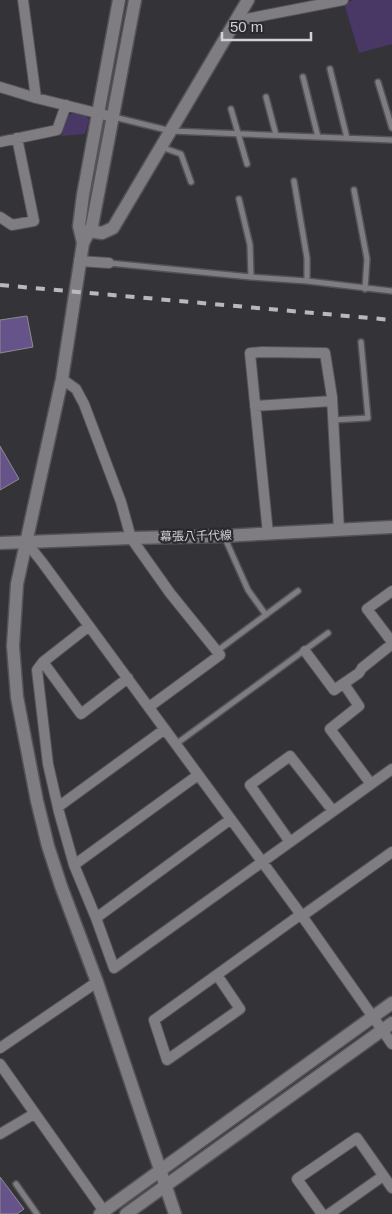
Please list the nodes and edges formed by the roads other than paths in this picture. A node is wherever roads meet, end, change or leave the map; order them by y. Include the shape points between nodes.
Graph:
1 (23, 0) edge
2 (119, 0) edge
3 (134, 0) edge
4 (248, 0) edge
5 (344, 0) edge
6 (236, 21) junction
7 (330, 68) dead end
8 (303, 77) dead end
9 (378, 82) dead end
10 (0, 87) edge
11 (266, 97) dead end
12 (36, 98) junction
13 (66, 105) junction
14 (231, 109) dead end
15 (98, 113) junction
16 (113, 117) junction
17 (392, 128) edge
18 (171, 131) junction
19 (238, 134) junction
20 (276, 135) junction
21 (318, 137) junction
22 (18, 138) junction
23 (347, 138) junction
24 (392, 140) edge
25 (0, 142) edge
26 (161, 147) junction
27 (247, 164) dead end
28 (294, 181) dead end
29 (191, 182) dead end
30 (354, 190) dead end
31 (239, 199) dead end
32 (0, 217) edge
33 (89, 231) junction
34 (83, 243) junction
35 (79, 261) junction
36 (109, 263) joint
37 (251, 277) junction
38 (307, 281) junction
39 (365, 289) junction
40 (392, 291) edge
41 (361, 342) dead end
42 (62, 379) junction
43 (332, 401) junction
44 (255, 406) junction
45 (333, 420) junction
46 (392, 527) edge
47 (339, 530) junction
48 (268, 534) junction
49 (224, 536) junction
50 (131, 538) junction
51 (26, 542) junction
52 (0, 543) edge
53 (298, 591) dead end
54 (392, 591) edge
55 (266, 615) junction
56 (89, 626) junction
57 (328, 633) dead end
58 (392, 643) edge
59 (217, 651) junction
60 (305, 651) junction
61 (43, 662) junction
62 (128, 678) junction
63 (344, 684) junction
64 (149, 707) junction
65 (165, 729) junction
66 (176, 744) junction
67 (392, 769) edge
68 (198, 775) junction
69 (371, 784) junction
70 (58, 807) junction
71 (333, 811) junction
72 (231, 819) junction
73 (290, 842) junction
74 (392, 852) edge
75 (262, 862) junction
76 (74, 865) junction
77 (301, 916) junction
78 (96, 918) junction
79 (217, 975) junction
80 (97, 982) junction
81 (392, 1003) edge
82 (373, 1017) junction
83 (387, 1027) edge
84 (392, 1044) edge
85 (0, 1048) edge
86 (0, 1064) edge
87 (34, 1114) junction
88 (0, 1134) edge
89 (160, 1170) junction
90 (383, 1176) junction
91 (16, 1184) dead end
92 (165, 1185) junction
93 (392, 1188) edge
94 (103, 1213) edge
95 (36, 1214) edge
96 (126, 1214) edge
97 (175, 1214) edge
98 (322, 1214) edge
99 (329, 1214) edge

1 - 12 street
2 - 15 street
3 - 16 street
4 - 6 street
5 - 6 street
6 - 18 street
7 - 23 lane
8 - 21 lane
9 - 17 lane
10 - 12 street
11 - 20 lane
12 - 13 street
13 - 15 street
13 - 22 street via 56,130
14 - 19 lane
15 - 16 street
15 - 34 street via 79,226
16 - 18 lane
16 - 33 street
18 - 19 lane
18 - 26 street
19 - 20 lane
19 - 27 lane
20 - 21 lane
21 - 23 lane
22 - 25 street
22 - 32 street via 34,220 12,224
23 - 24 lane
26 - 29 lane via 181,154
26 - 33 street via 113,228 104,233
28 - 38 lane via 307,258
30 - 39 lane via 367,259
31 - 37 lane via 250,245
33 - 34 street
34 - 35 street
35 - 36 street
35 - 42 street
36 - 37 lane
37 - 38 lane
38 - 39 lane
39 - 40 lane
41 - 45 lane via 368,418
42 - 50 street via 76,390 84,404
42 - 51 street
43 - 44 street
43 - 44 street via 325,353 262,352 250,353
43 - 45 street
44 - 48 street
45 - 47 street
46 - 47 street, 幕張八千代線
47 - 48 street, 幕張八千代線
48 - 49 street, 幕張八千代線
49 - 50 street, 幕張八千代線
49 - 55 lane via 248,590
50 - 51 street, 幕張八千代線
50 - 59 street
51 - 52 street, 幕張八千代線
51 - 56 street
51 - 80 street via 17,584 13,646 17,697 48,846
53 - 55 lane
54 - 58 street via 368,609
55 - 59 lane
56 - 61 street
56 - 62 street
57 - 60 lane
58 - 63 street
59 - 64 street via 220,655
60 - 63 street via 334,690
60 - 66 lane
61 - 62 street via 81,714
61 - 70 street via 37,670 48,764
62 - 64 street
63 - 69 street via 360,706 330,729
64 - 65 street
65 - 66 street
65 - 70 street
66 - 68 street
67 - 69 street
68 - 72 street
68 - 76 street
69 - 71 street
70 - 76 street
71 - 73 street
71 - 73 street via 290,756 277,765 250,785
72 - 75 street
72 - 78 street
73 - 75 street
74 - 77 street
75 - 77 street
75 - 78 street via 114,968
76 - 78 street
77 - 79 street
77 - 82 street
79 - 79 street via 154,1020 167,1060 240,1009
80 - 85 street
80 - 89 street
81 - 82 street
82 - 83 street
82 - 89 street
83 - 84 street
83 - 92 street
86 - 87 street
87 - 88 street
87 - 94 street
89 - 92 street
89 - 94 street
90 - 93 street
90 - 98 street via 357,1138 297,1179
90 - 99 street
91 - 95 lane
92 - 96 street
92 - 97 street

